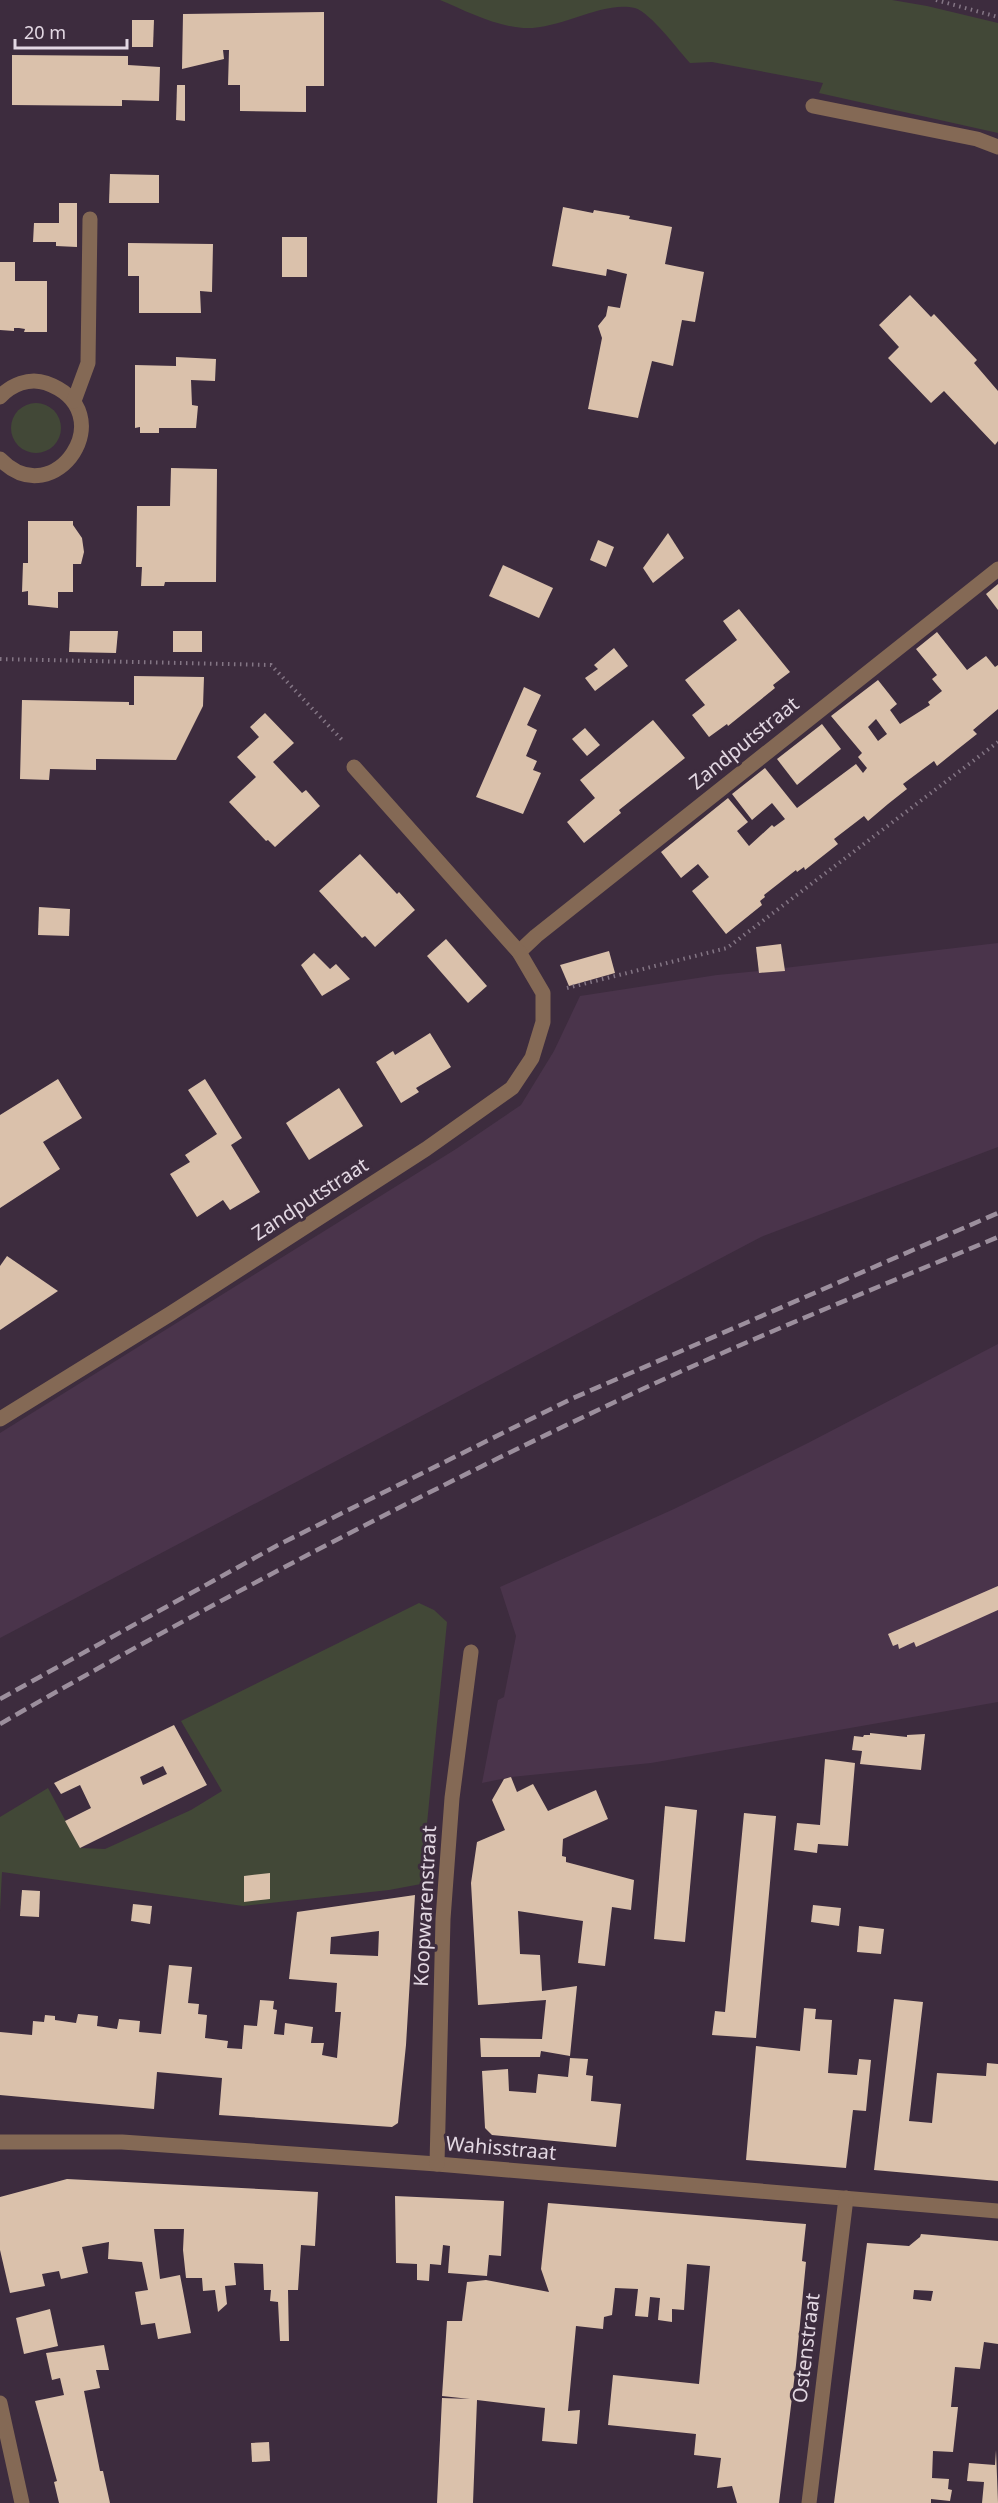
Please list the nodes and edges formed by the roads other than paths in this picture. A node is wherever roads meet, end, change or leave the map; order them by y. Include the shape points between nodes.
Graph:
1 (813, 106) dead end
2 (998, 147) edge
3 (90, 219) dead end
4 (0, 397) edge
5 (74, 401) junction
6 (0, 459) edge
7 (998, 569) edge
8 (354, 767) road end
9 (519, 952) junction
10 (0, 1419) edge
11 (471, 1652) dead end
12 (0, 2142) edge
13 (437, 2164) junction
14 (846, 2198) junction
15 (998, 2211) edge
16 (0, 2403) edge
17 (22, 2503) edge
18 (809, 2503) edge

1 - 2 street via 977,139
3 - 5 street via 88,363
4 - 5 street via 24,382 42,382 60,389
5 - 6 street via 81,418 81,438 74,455 61,468 44,475 24,475
7 - 9 street, Zandputstraat
8 - 9 street
9 - 10 street, Zandputstraat via 543,993 543,1022 532,1058 512,1088 426,1149
11 - 13 street, Koopwarenstraat via 452,1798 442,1919
12 - 13 street, Wahisstraat via 122,2142
13 - 14 street, Wahisstraat
14 - 15 street, Wahisstraat
14 - 18 street, Ostenstraat
16 - 17 street

